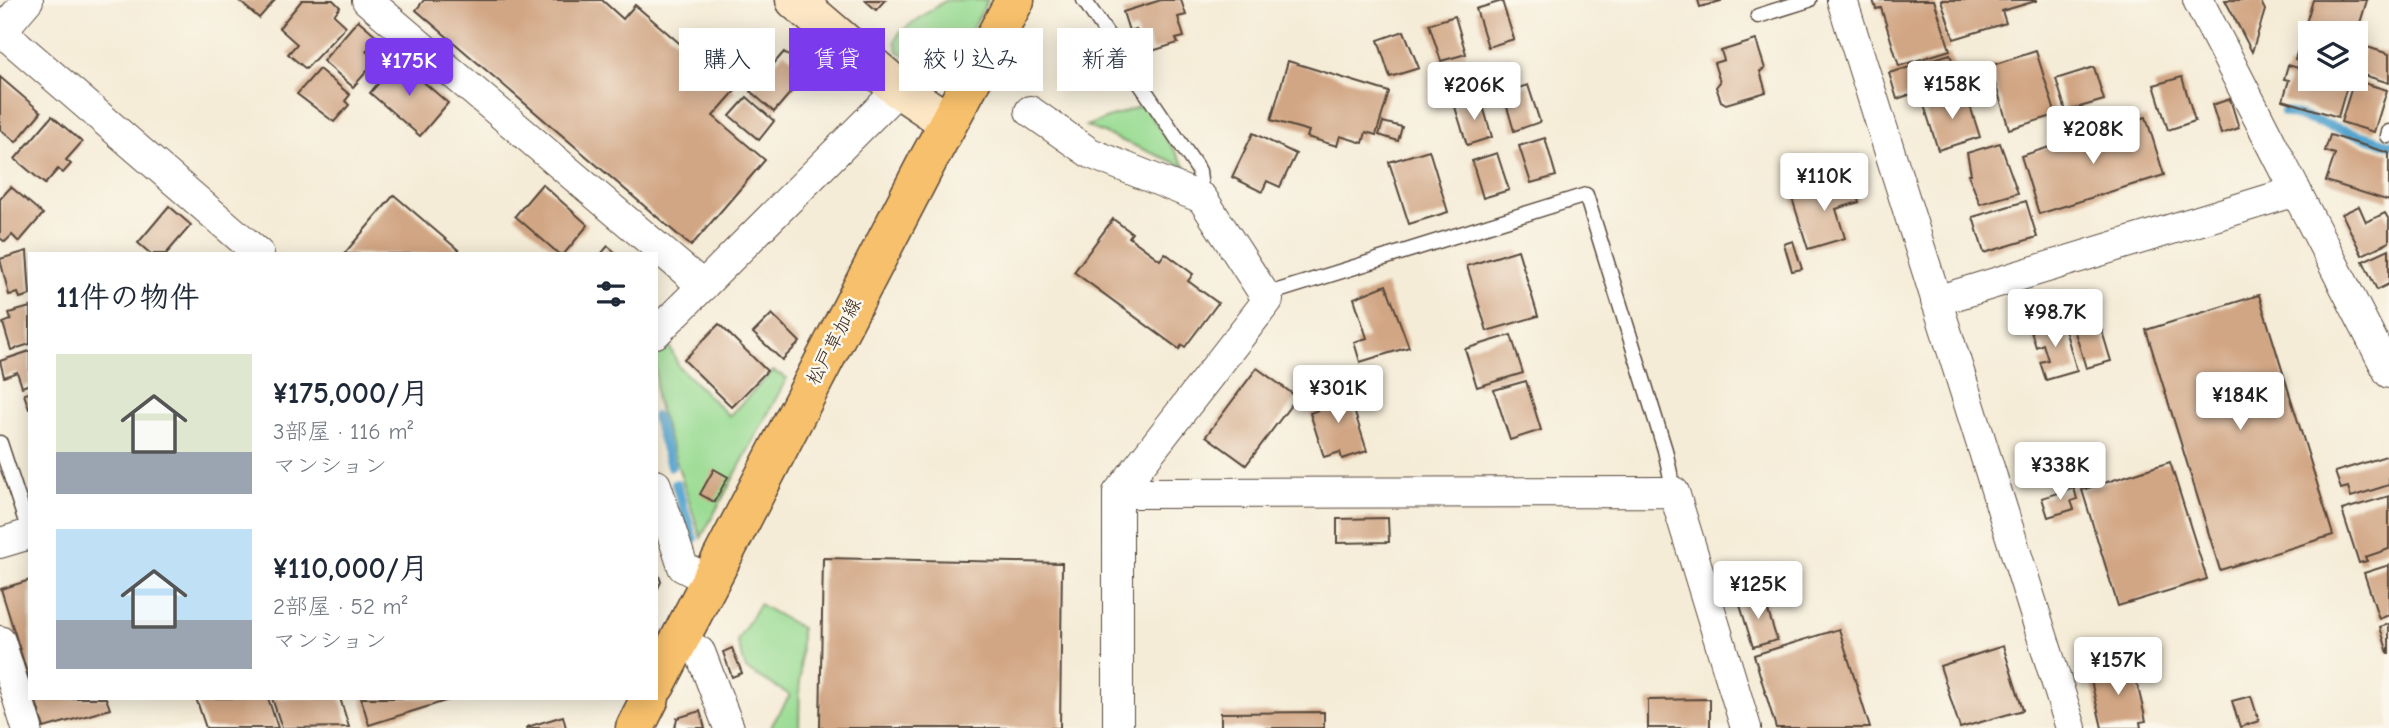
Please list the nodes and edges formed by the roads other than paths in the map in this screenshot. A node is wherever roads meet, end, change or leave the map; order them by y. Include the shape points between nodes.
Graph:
1 (29, 0) edge
2 (367, 0) edge
3 (795, 0) edge
4 (1015, 0) edge
5 (1084, 0) edge
6 (1809, 0) edge
7 (1842, 0) edge
8 (2198, 0) edge
9 (1758, 16) dead end
10 (0, 32) edge
11 (899, 89) joint
12 (902, 91) edge
13 (1030, 111) dead end
14 (948, 122) junction
15 (2296, 191) junction
16 (1202, 198) junction
17 (257, 252) edge
18 (702, 285) junction
19 (1265, 295) junction
20 (1936, 302) junction
21 (658, 331) edge
22 (2389, 373) edge
23 (0, 443) edge
24 (658, 491) edge
25 (1674, 492) junction
26 (1118, 494) junction
27 (28, 528) edge
28 (28, 535) edge
29 (0, 543) edge
30 (709, 580) junction
31 (678, 639) junction
32 (0, 641) edge
33 (658, 681) edge
34 (649, 700) edge
35 (27, 728) edge
36 (635, 728) edge
37 (729, 728) edge
38 (1118, 728) edge
39 (1746, 728) edge
40 (2071, 728) edge

1 - 10 street
2 - 18 street
3 - 11 street
4 - 14 main road, 松戸草加線
5 - 16 lane via 1199,171
6 - 9 lane
7 - 20 street
8 - 15 street
10 - 17 street
11 - 18 street
12 - 14 street
13 - 16 street via 1090,153
14 - 30 main road, 松戸草加線
15 - 20 street
15 - 22 street
16 - 19 street
18 - 21 street
19 - 25 lane via 1586,195
19 - 26 street via 1268,300
20 - 40 street
23 - 27 lane
24 - 30 street via 683,567
25 - 26 street
25 - 39 street
26 - 38 street
28 - 29 street
30 - 31 main road, 松戸草加線
31 - 33 main road, 松戸草加線
31 - 37 street via 701,652
32 - 35 street
34 - 36 main road

